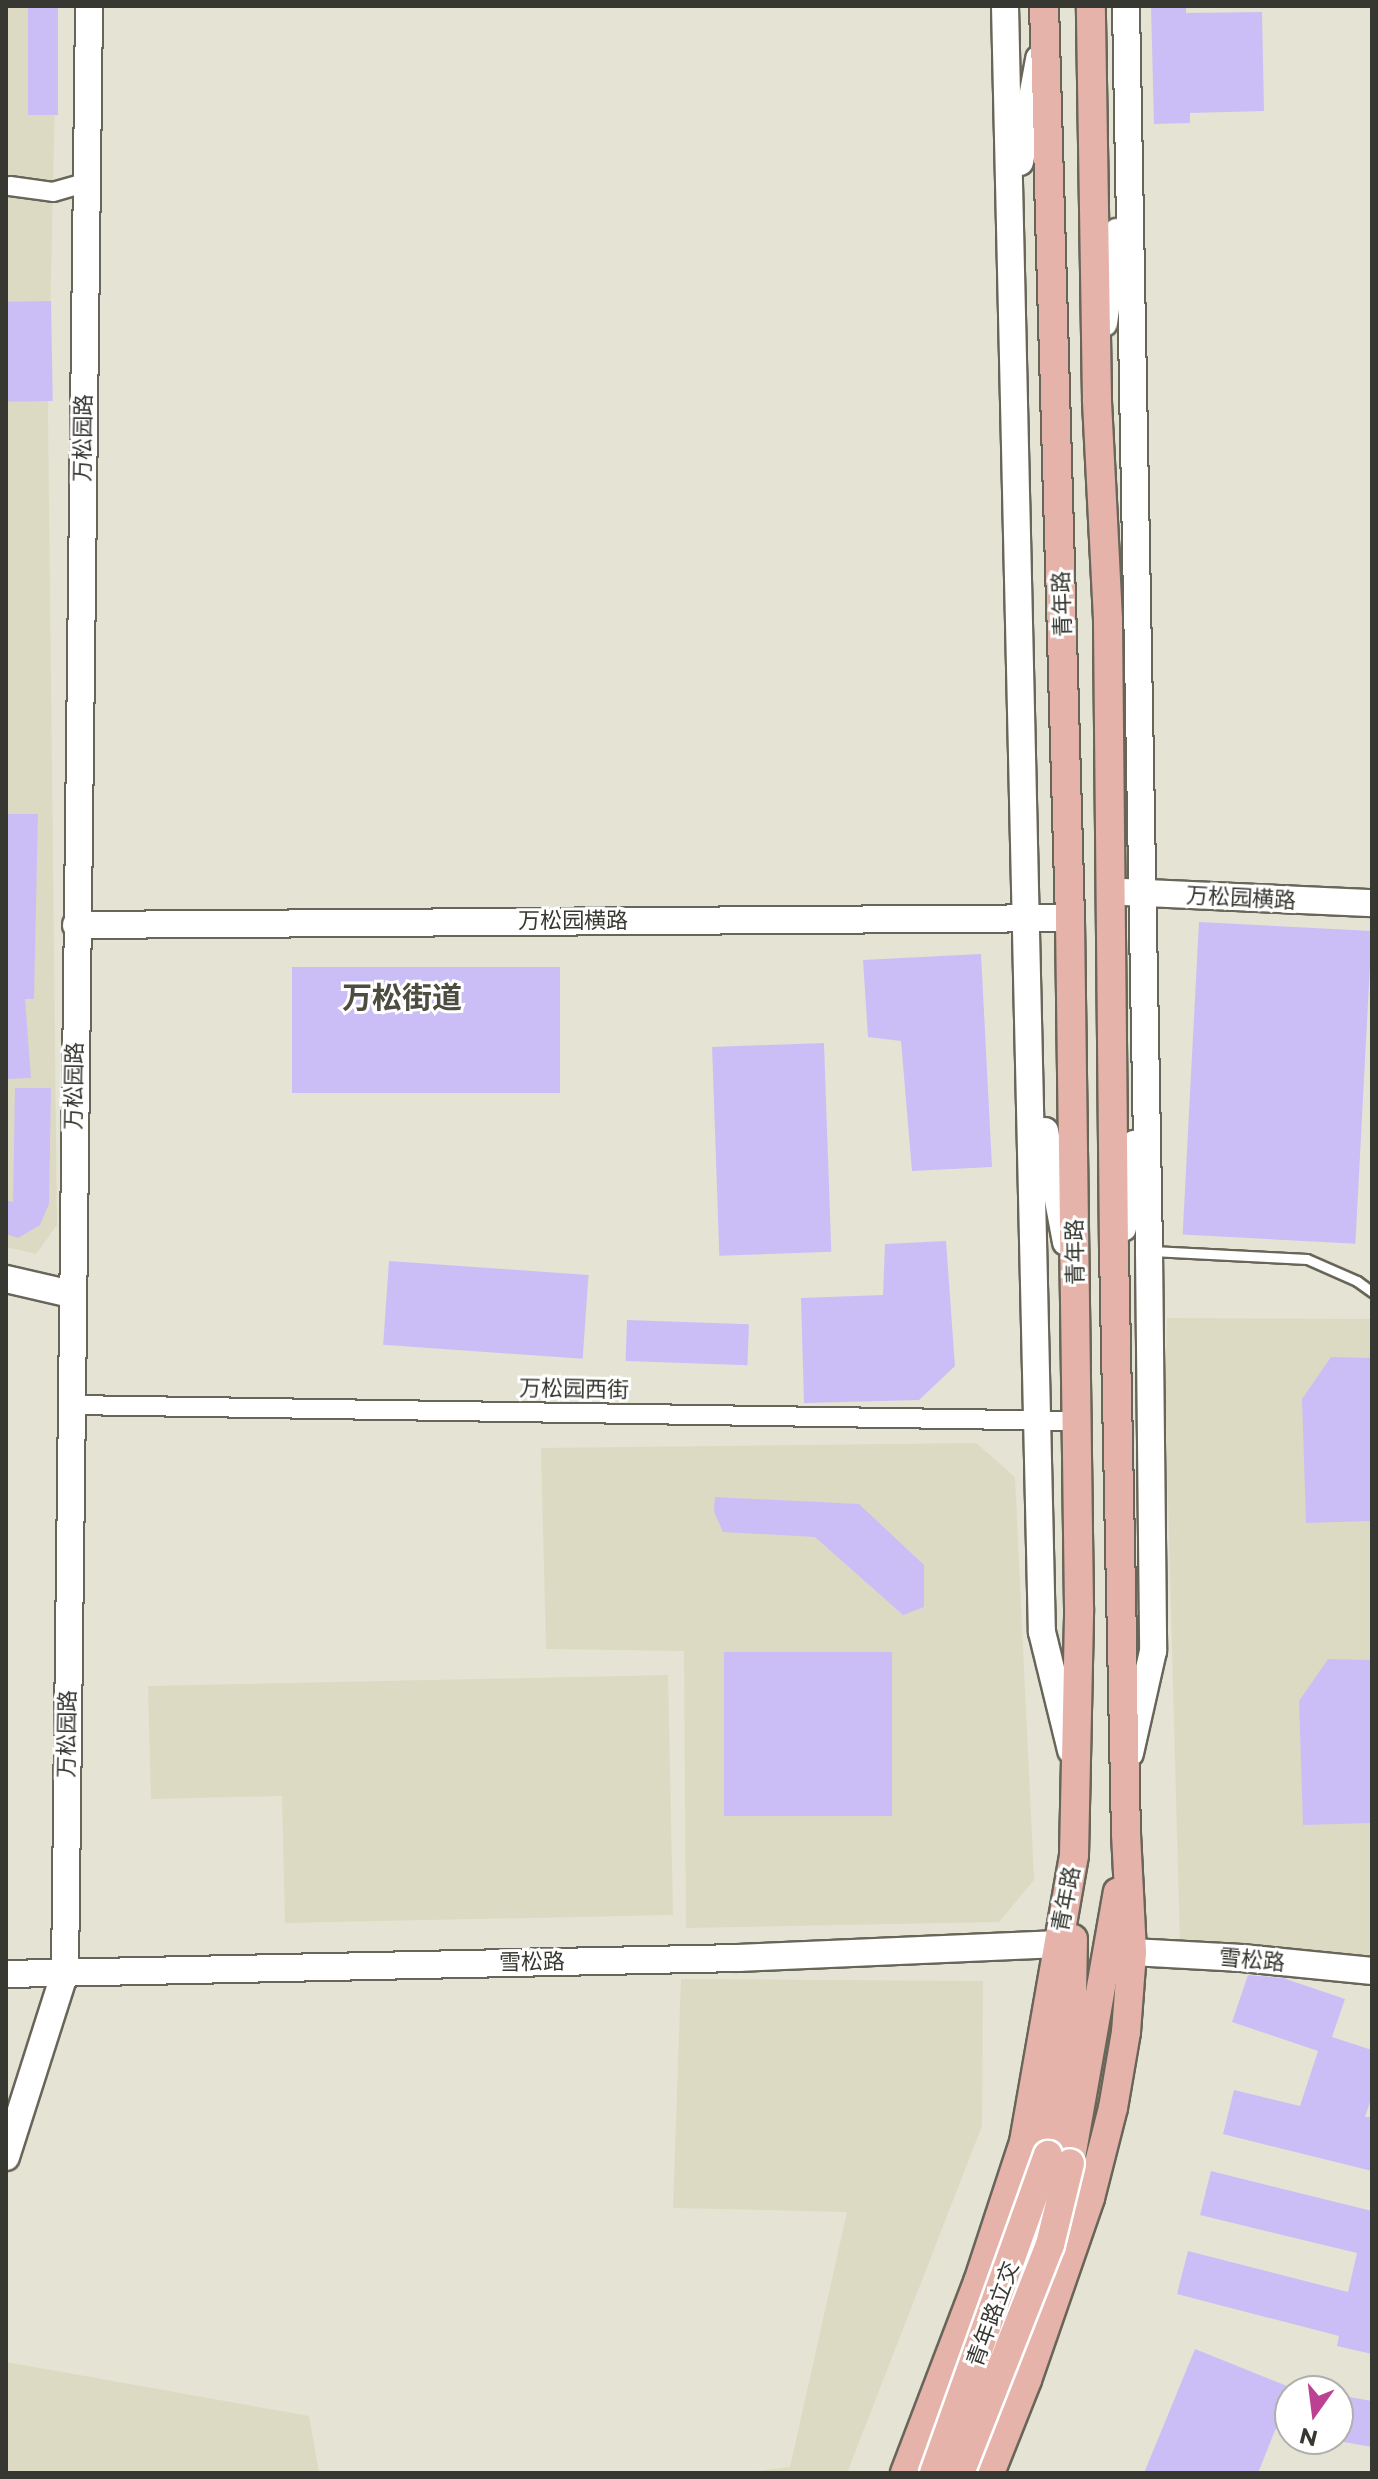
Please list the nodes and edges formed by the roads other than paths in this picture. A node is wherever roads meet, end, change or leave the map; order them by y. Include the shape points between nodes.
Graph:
1 (89, 6) edge
2 (1005, 6) edge
3 (1091, 6) edge
4 (1125, 12) edge
5 (1044, 17) edge
6 (1129, 151) junction
7 (87, 182) junction
8 (10, 186) dead end
9 (1010, 213) junction
10 (1096, 378) junction
11 (1110, 892) junction
12 (1142, 893) junction
13 (1372, 903) edge
14 (1028, 918) junction
15 (1070, 918) junction
16 (76, 925) junction
17 (1031, 1057) junction
18 (1145, 1058) junction
19 (1149, 1251) junction
20 (6, 1279) edge
21 (1115, 1291) junction
22 (1076, 1292) junction
23 (1372, 1292) edge
24 (71, 1294) junction
25 (71, 1405) junction
26 (1039, 1420) junction
27 (1077, 1421) junction
28 (1076, 1771) junction
29 (1125, 1776) junction
30 (1126, 1834) junction
31 (1074, 1855) junction
32 (1058, 1944) junction
33 (1132, 1952) junction
34 (1372, 1971) edge
35 (65, 1972) junction
36 (6, 1974) edge
37 (6, 2157) edge
38 (1059, 2159) junction
39 (905, 2473) edge
40 (934, 2473) edge
41 (960, 2473) edge
42 (990, 2473) edge

1 - 7 street, 万松园路
2 - 9 street
3 - 10 main road, 青年路
4 - 6 street
5 - 9 street
5 - 15 main road, 青年路
6 - 10 street
6 - 12 street
7 - 8 street via 53,192
7 - 16 street, 万松园路
9 - 14 street
10 - 11 main road, 青年路 via 1108,619
11 - 12 street, 万松园横路
11 - 21 main road, 青年路
12 - 13 street, 万松园横路
12 - 18 street
14 - 15 street, 万松园横路
14 - 16 street, 万松园横路
14 - 17 street
15 - 22 main road, 青年路
16 - 24 street, 万松园路
17 - 22 street
17 - 26 street
18 - 19 street
18 - 21 street
19 - 23 lane via 1307,1259
19 - 29 street via 1153,1651
20 - 24 street
21 - 29 main road, 青年路
22 - 27 main road, 青年路
24 - 25 street, 万松园路
25 - 26 street, 万松园西街
25 - 35 street, 万松园路
26 - 27 street, 万松园西街
26 - 28 street via 1042,1632
27 - 28 main road, 青年路
28 - 31 main road, 青年路
29 - 30 main road, 青年路
30 - 33 main road, 青年路
30 - 38 main road via 1101,2000
31 - 32 main road, 青年路
31 - 38 main road via 1072,1995
32 - 35 street, 雪松路 via 739,1958
32 - 39 main road, 青年路 via 1024,2142 978,2282
33 - 34 street, 雪松路
33 - 42 main road, 青年路 via 1121,2063 1090,2198
35 - 36 street, 雪松路
35 - 37 street, 万松园路
38 - 40 main road, 青年路立交, bridge
38 - 41 main road, 青年路立交, bridge via 1050,2245

